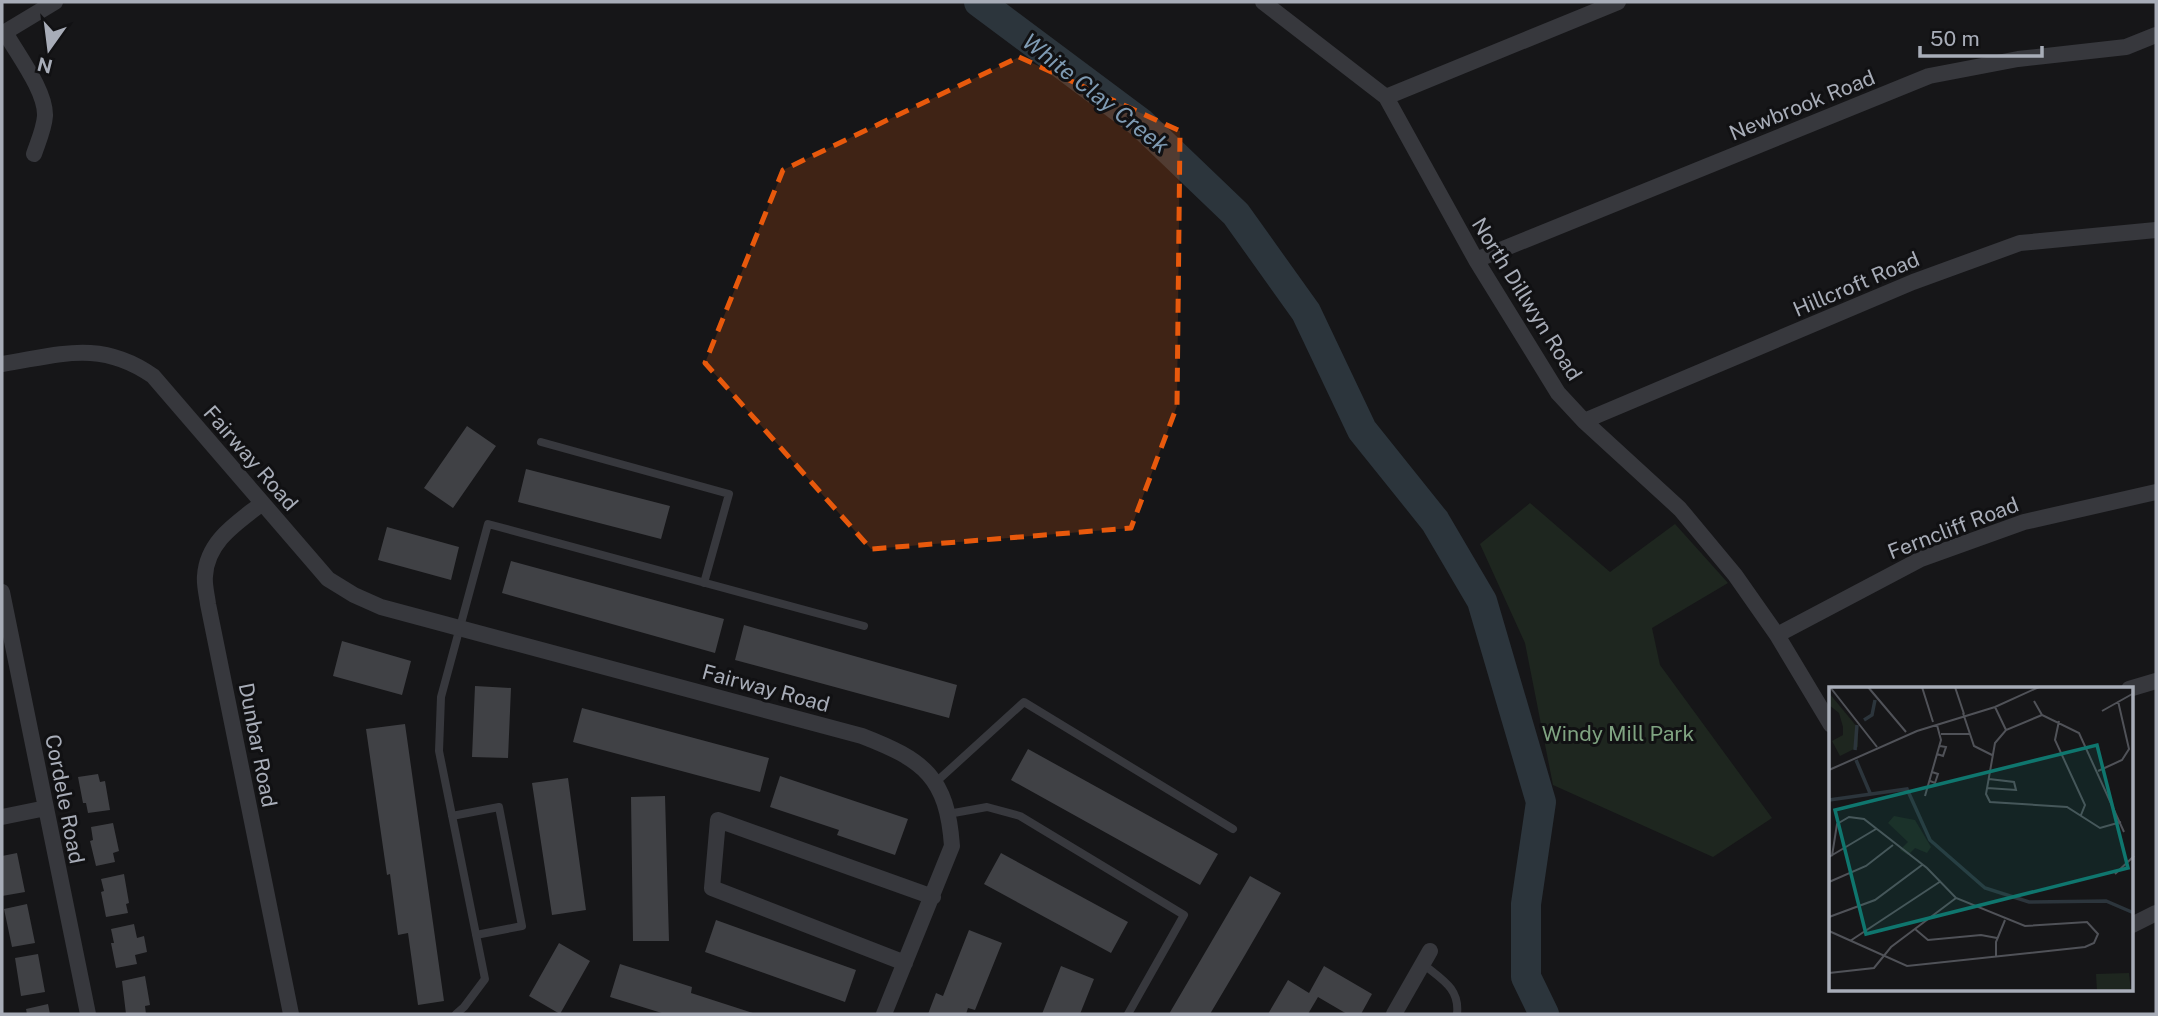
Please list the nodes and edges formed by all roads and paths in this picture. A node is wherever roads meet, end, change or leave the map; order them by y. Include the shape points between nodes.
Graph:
1 (55, 2) edge
2 (1263, 2) edge
3 (1618, 2) edge
4 (3, 33) edge
5 (2156, 35) edge
6 (1386, 97) junction
7 (34, 154) dead end
8 (2156, 230) edge
9 (1476, 260) junction
10 (2, 364) edge
11 (1584, 421) junction
12 (541, 442) dead end
13 (2156, 492) edge
14 (261, 504) junction
15 (704, 583) junction
16 (2, 592) edge
17 (864, 626) dead end
18 (460, 628) junction
19 (1777, 635) junction
20 (2156, 681) edge
21 (2134, 688) edge
22 (1829, 722) edge
23 (936, 782) junction
24 (46, 808) junction
25 (948, 814) junction
26 (452, 816) junction
27 (2, 817) edge
28 (1233, 829) dead end
29 (933, 897) junction
30 (2156, 913) edge
31 (2134, 924) edge
32 (476, 935) junction
33 (1427, 958) joint
34 (905, 963) junction
35 (88, 1014) edge
36 (291, 1014) edge
37 (456, 1014) edge
38 (884, 1014) edge
39 (1128, 1014) edge
40 (1394, 1014) edge
41 (1457, 1014) edge

1 - 4 street
2 - 6 street, North Dillwyn Road
3 - 6 street
4 - 7 street via 40,92 43,128
5 - 9 street, Newbrook Road via 2126,47 2018,59 1929,76
6 - 9 street, North Dillwyn Road
8 - 11 street, Hillcroft Road via 2020,243 1913,282
9 - 11 street, North Dillwyn Road via 1558,393
10 - 14 street, Fairway Road via 85,351 135,364 153,376
11 - 19 street, North Dillwyn Road via 1680,509
12 - 15 lane via 729,494
13 - 19 street, Ferncliff Road via 2024,522 1921,559
14 - 18 street, Fairway Road via 328,579 381,607
14 - 36 street, Dunbar Road via 214,545 205,575
15 - 17 lane
15 - 18 lane via 488,524
16 - 24 street, Cordele Road
18 - 23 street, Fairway Road via 862,736 896,749 920,764
18 - 26 lane via 442,696 439,751
19 - 22 street, North Dillwyn Road
20 - 21 street
23 - 25 street, Fairway Road
23 - 28 lane via 1024,702
24 - 27 street
24 - 35 street, Cordele Road
25 - 29 street, Fairway Road via 952,846
25 - 39 lane via 986,807 1020,816 1184,915
26 - 32 lane
26 - 32 lane via 499,807 522,926
29 - 34 street, Fairway Road
29 - 34 street via 718,820 712,888
30 - 31 street
32 - 37 lane via 485,979
33 - 40 street
33 - 41 lane via 1454,992
34 - 38 street, Fairway Road

